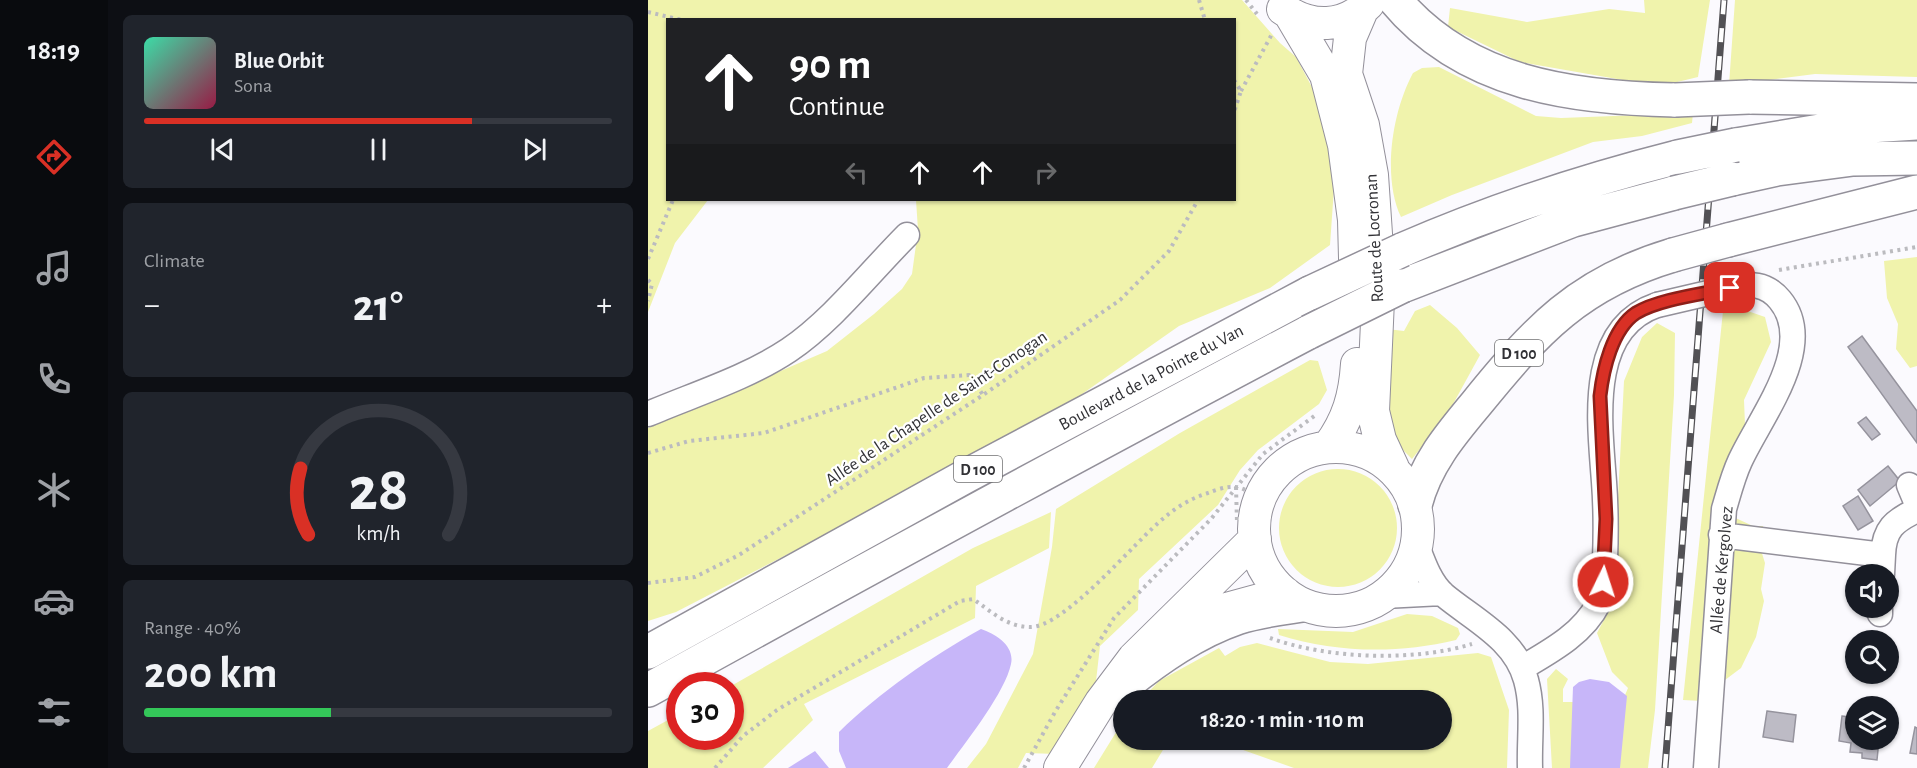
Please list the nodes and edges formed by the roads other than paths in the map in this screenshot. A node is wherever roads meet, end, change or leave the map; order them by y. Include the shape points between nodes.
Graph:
1 (1395, 0) edge
2 (1367, 5) edge
3 (1275, 21) edge
4 (1917, 100) edge
5 (1917, 123) edge
6 (1917, 158) edge
7 (1917, 192) edge
8 (907, 235) dead end
9 (648, 414) edge
10 (1329, 446) junction
11 (1392, 468) junction
12 (1415, 505) junction
13 (1917, 510) edge
14 (1721, 536) junction
15 (1255, 539) junction
16 (1417, 546) junction
17 (1876, 564) edge
18 (1882, 564) edge
19 (1285, 593) junction
20 (1442, 593) junction
21 (1384, 596) junction
22 (1313, 608) junction
23 (648, 652) edge
24 (1522, 668) junction
25 (1127, 689) junction
26 (648, 690) edge
27 (1060, 768) edge
28 (1077, 768) edge
29 (1530, 768) edge
30 (1706, 768) edge

1 - 4 highway, bridge via 1431,38 1473,61 1502,74 1583,95 1675,100
2 - 3 main road via 1347,19 1330,24
2 - 11 main road, Route de Locronan via 1350,38 1346,74 1363,125 1372,176 1379,278 1373,411
3 - 10 main road, Route de Locronan via 1326,75 1344,145 1354,220 1355,383 1347,420
5 - 23 highway, Boulevard de la Pointe du Van / D 100, bridge via 1838,128 1678,158 1563,189 1491,213 1402,250 1310,293 966,476
6 - 26 highway, Boulevard de la Pointe du Van / D 100, bridge via 1853,159 1777,169 1674,193 1573,220 1402,286 1064,461
7 - 12 highway, D 100, bridge via 1728,240 1619,273 1571,303 1514,358 1444,444 1425,474
8 - 9 street via 790,349 744,374
10 - 11 main road via 1374,455
10 - 15 main road via 1287,462 1248,493
11 - 12 main road
12 - 16 main road
13 - 18 street via 1888,528
14 - 17 street
14 - 24 street, Allée de Kergolvez, bridge via 1732,479 1782,380 1793,345 1792,323 1784,305 1775,294 1754,285 1657,305 1635,314 1621,330 1602,380 1599,408 1606,519 1600,600 1577,630
14 - 30 street, Allée de Kergolvez
15 - 19 main road via 1270,578
15 - 27 main road via 1134,658
16 - 20 street
16 - 21 main road via 1404,574
19 - 22 main road
19 - 25 main road via 1216,612 1187,627 1153,657
20 - 21 street
20 - 24 street via 1494,633
21 - 22 main road via 1350,610
22 - 25 street via 1242,621 1184,648
24 - 29 street via 1531,706
25 - 28 main road

